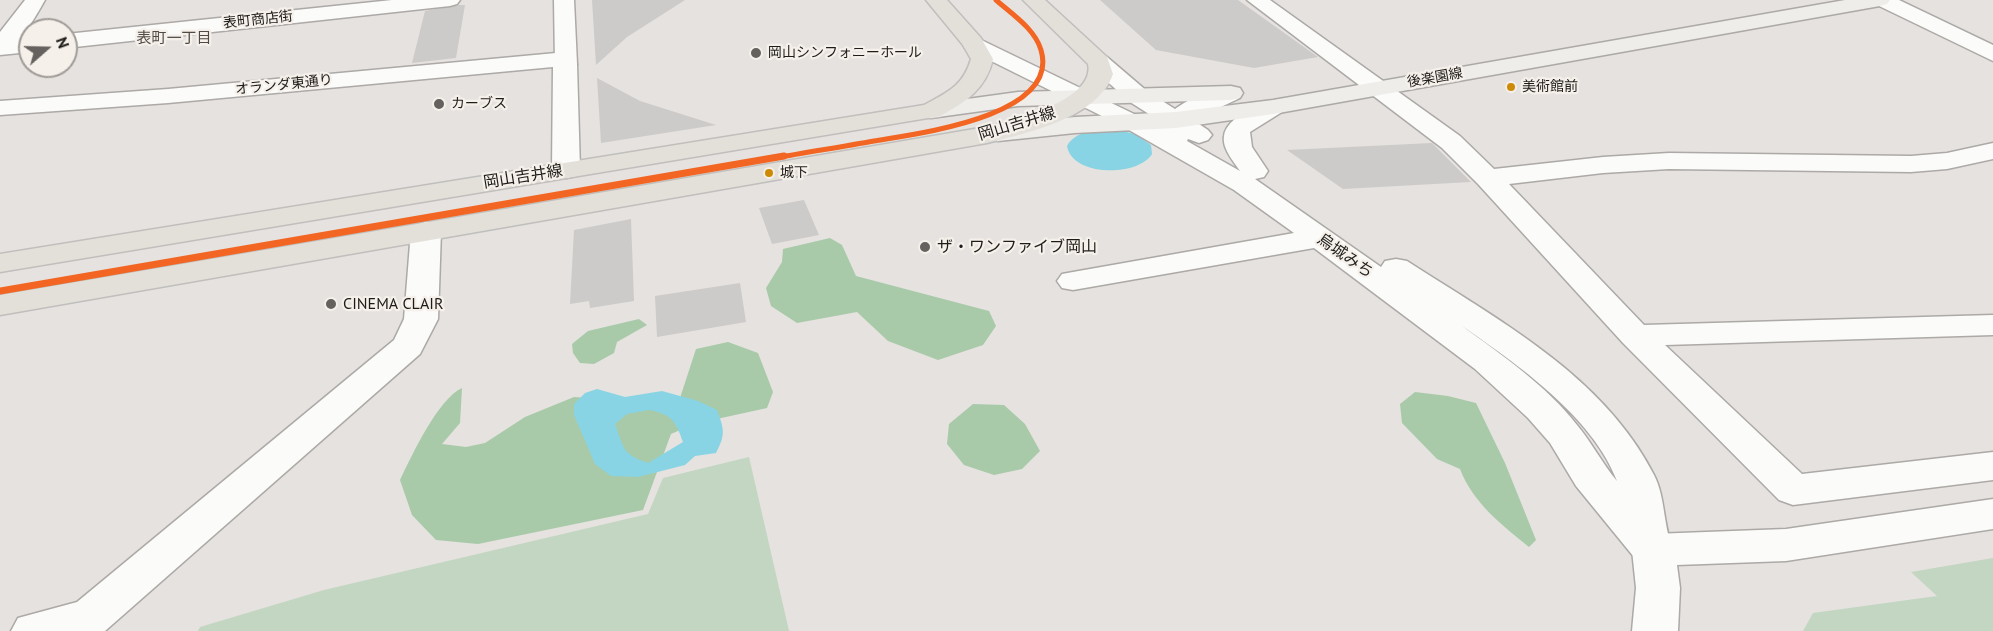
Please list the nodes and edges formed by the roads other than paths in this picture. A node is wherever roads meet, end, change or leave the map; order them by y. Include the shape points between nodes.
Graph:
1 (35, 0) edge
2 (450, 0) edge
3 (564, 0) edge
4 (936, 0) edge
5 (1033, 0) edge
6 (1257, 0) edge
7 (1767, 0) edge
8 (1881, 0) edge
9 (78, 40) edge
10 (973, 43) junction
11 (18, 46) edge
12 (0, 47) edge
13 (1993, 54) edge
14 (555, 62) junction
15 (1099, 62) junction
16 (1369, 80) junction
17 (1229, 94) junction
18 (1082, 98) junction
19 (1273, 106) junction
20 (0, 108) edge
21 (1135, 109) junction
22 (931, 111) junction
23 (1176, 133) junction
24 (987, 135) junction
25 (1993, 151) edge
26 (566, 170) junction
27 (1254, 171) junction
28 (1488, 178) junction
29 (426, 231) junction
30 (1320, 238) junction
31 (0, 263) edge
32 (1073, 280) dead end
33 (0, 305) edge
34 (1993, 325) edge
35 (1635, 336) junction
36 (1993, 466) edge
37 (1993, 514) edge
38 (1653, 550) junction
39 (84, 624) edge
40 (34, 631) edge
41 (1655, 631) edge

1 - 12 street
2 - 9 street, 表町商店街
3 - 14 street
4 - 10 main road, 岡山吉井線
5 - 15 main road
6 - 16 street
7 - 16 main road, 後楽園線
8 - 13 street
8 - 16 main road, 後楽園線
10 - 18 street, 烏城みち
10 - 22 main road, 岡山吉井線 via 982,58 971,87
11 - 12 street
14 - 20 street, オランダ東通り
14 - 26 street
15 - 18 main road, 岡山吉井線 via 1101,75 1097,86
15 - 21 street, 烏城みち
16 - 17 main road, 後楽園線
16 - 19 main road, 後楽園線
16 - 28 street via 1451,142
17 - 21 main road, 後楽園線
17 - 23 street via 1190,110
18 - 21 street, 烏城みち
18 - 22 main road via 1018,99
18 - 24 main road, 岡山吉井線 via 1037,121
19 - 23 main road, 後楽園線
19 - 27 street via 1237,130 1238,150
21 - 23 street, 烏城みち
21 - 24 main road, 後楽園線
22 - 26 main road, 岡山吉井線
23 - 27 street, 烏城みち
23 - 30 street, 烏城みち
24 - 29 main road, 岡山吉井線
25 - 28 street via 1911,164 1669,160
26 - 31 main road, 岡山吉井線
27 - 38 street, 烏城みち via 1490,330 1578,400 1606,430 1635,477
28 - 35 street
29 - 33 main road, 岡山吉井線
29 - 39 street via 421,319 408,346
30 - 32 street
30 - 38 street, 烏城みち via 1487,362 1541,409 1564,434 1590,476
34 - 35 street
35 - 36 street via 1793,490
37 - 38 street via 1786,545
38 - 41 street, 烏城みち via 1658,588
39 - 40 street

